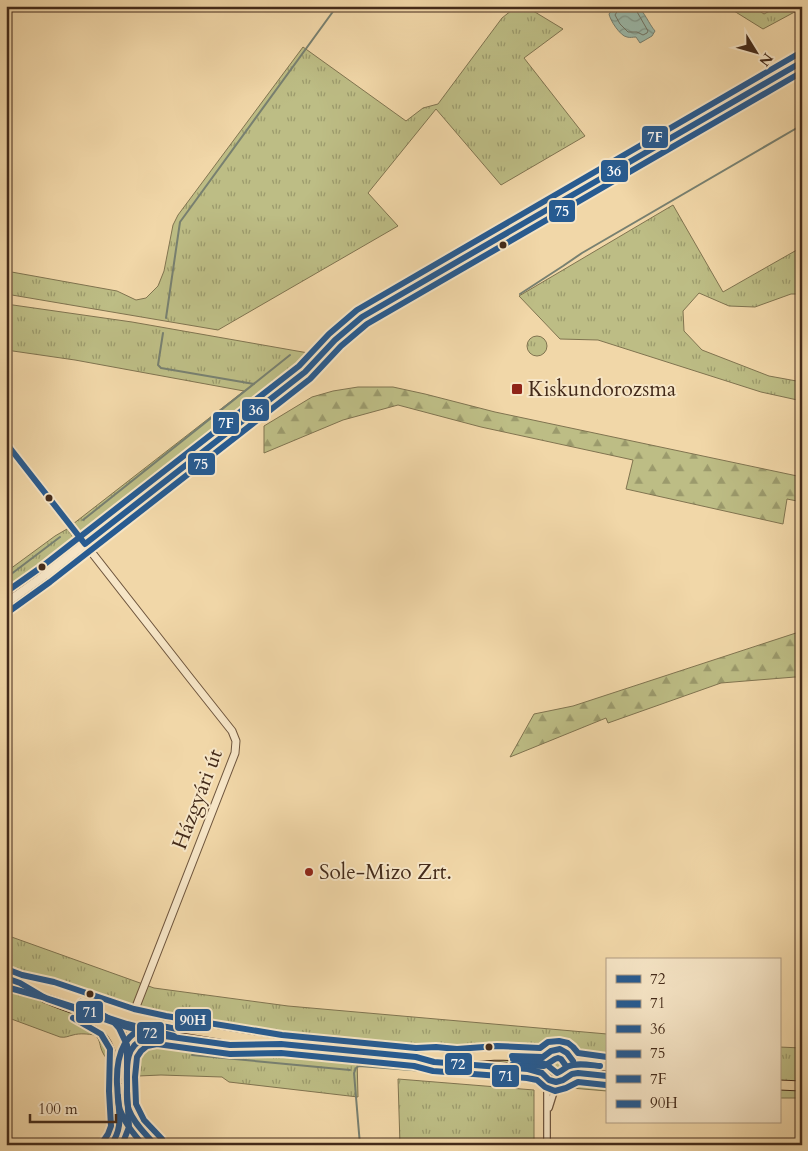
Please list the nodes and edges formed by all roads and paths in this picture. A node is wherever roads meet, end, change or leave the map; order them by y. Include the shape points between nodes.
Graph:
1 (802, 62) edge
2 (793, 67) junction
3 (802, 82) edge
4 (6, 443) edge
5 (85, 544) junction
6 (6, 604) edge
7 (6, 978) edge
8 (20, 983) junction
9 (82, 1012) junction
10 (132, 1017) junction
11 (127, 1027) junction
12 (157, 1034) junction
13 (281, 1044) junction
14 (119, 1047) junction
15 (128, 1054) junction
16 (416, 1057) junction
17 (544, 1057) junction
18 (574, 1061) junction
19 (606, 1066) edge
20 (572, 1074) junction
21 (546, 1076) junction
22 (606, 1076) edge
23 (562, 1081) junction
24 (780, 1085) edge
25 (802, 1086) edge
26 (547, 1114) junction
27 (116, 1138) junction
28 (139, 1138) junction
29 (111, 1145) edge
30 (144, 1145) edge
31 (547, 1145) edge

1 - 2 main road
2 - 3 street
2 - 5 main road via 362,317 305,372
4 - 5 street
5 - 6 main road
5 - 10 street, Házgyári út via 232,731 236,741
7 - 8 main road
8 - 9 main road via 47,999
8 - 10 main road
9 - 11 main road
9 - 14 main road via 106,1026
10 - 11 street
10 - 13 main road
11 - 12 main road
11 - 14 street via 122,1032
11 - 15 street
12 - 13 main road via 230,1045
12 - 15 main road via 138,1040
13 - 16 main road
14 - 27 street via 120,1127
15 - 28 street via 128,1118
16 - 17 main road
16 - 21 main road via 434,1062 528,1069
17 - 18 main road via 548,1052 560,1049
17 - 21 main road via 541,1065
18 - 19 main road
18 - 20 main road
20 - 22 main road
20 - 23 main road
21 - 23 main road via 556,1082
21 - 26 street
23 - 26 street via 554,1092
24 - 25 main road
26 - 31 street
27 - 28 street via 132,1135
27 - 29 street
28 - 30 street

